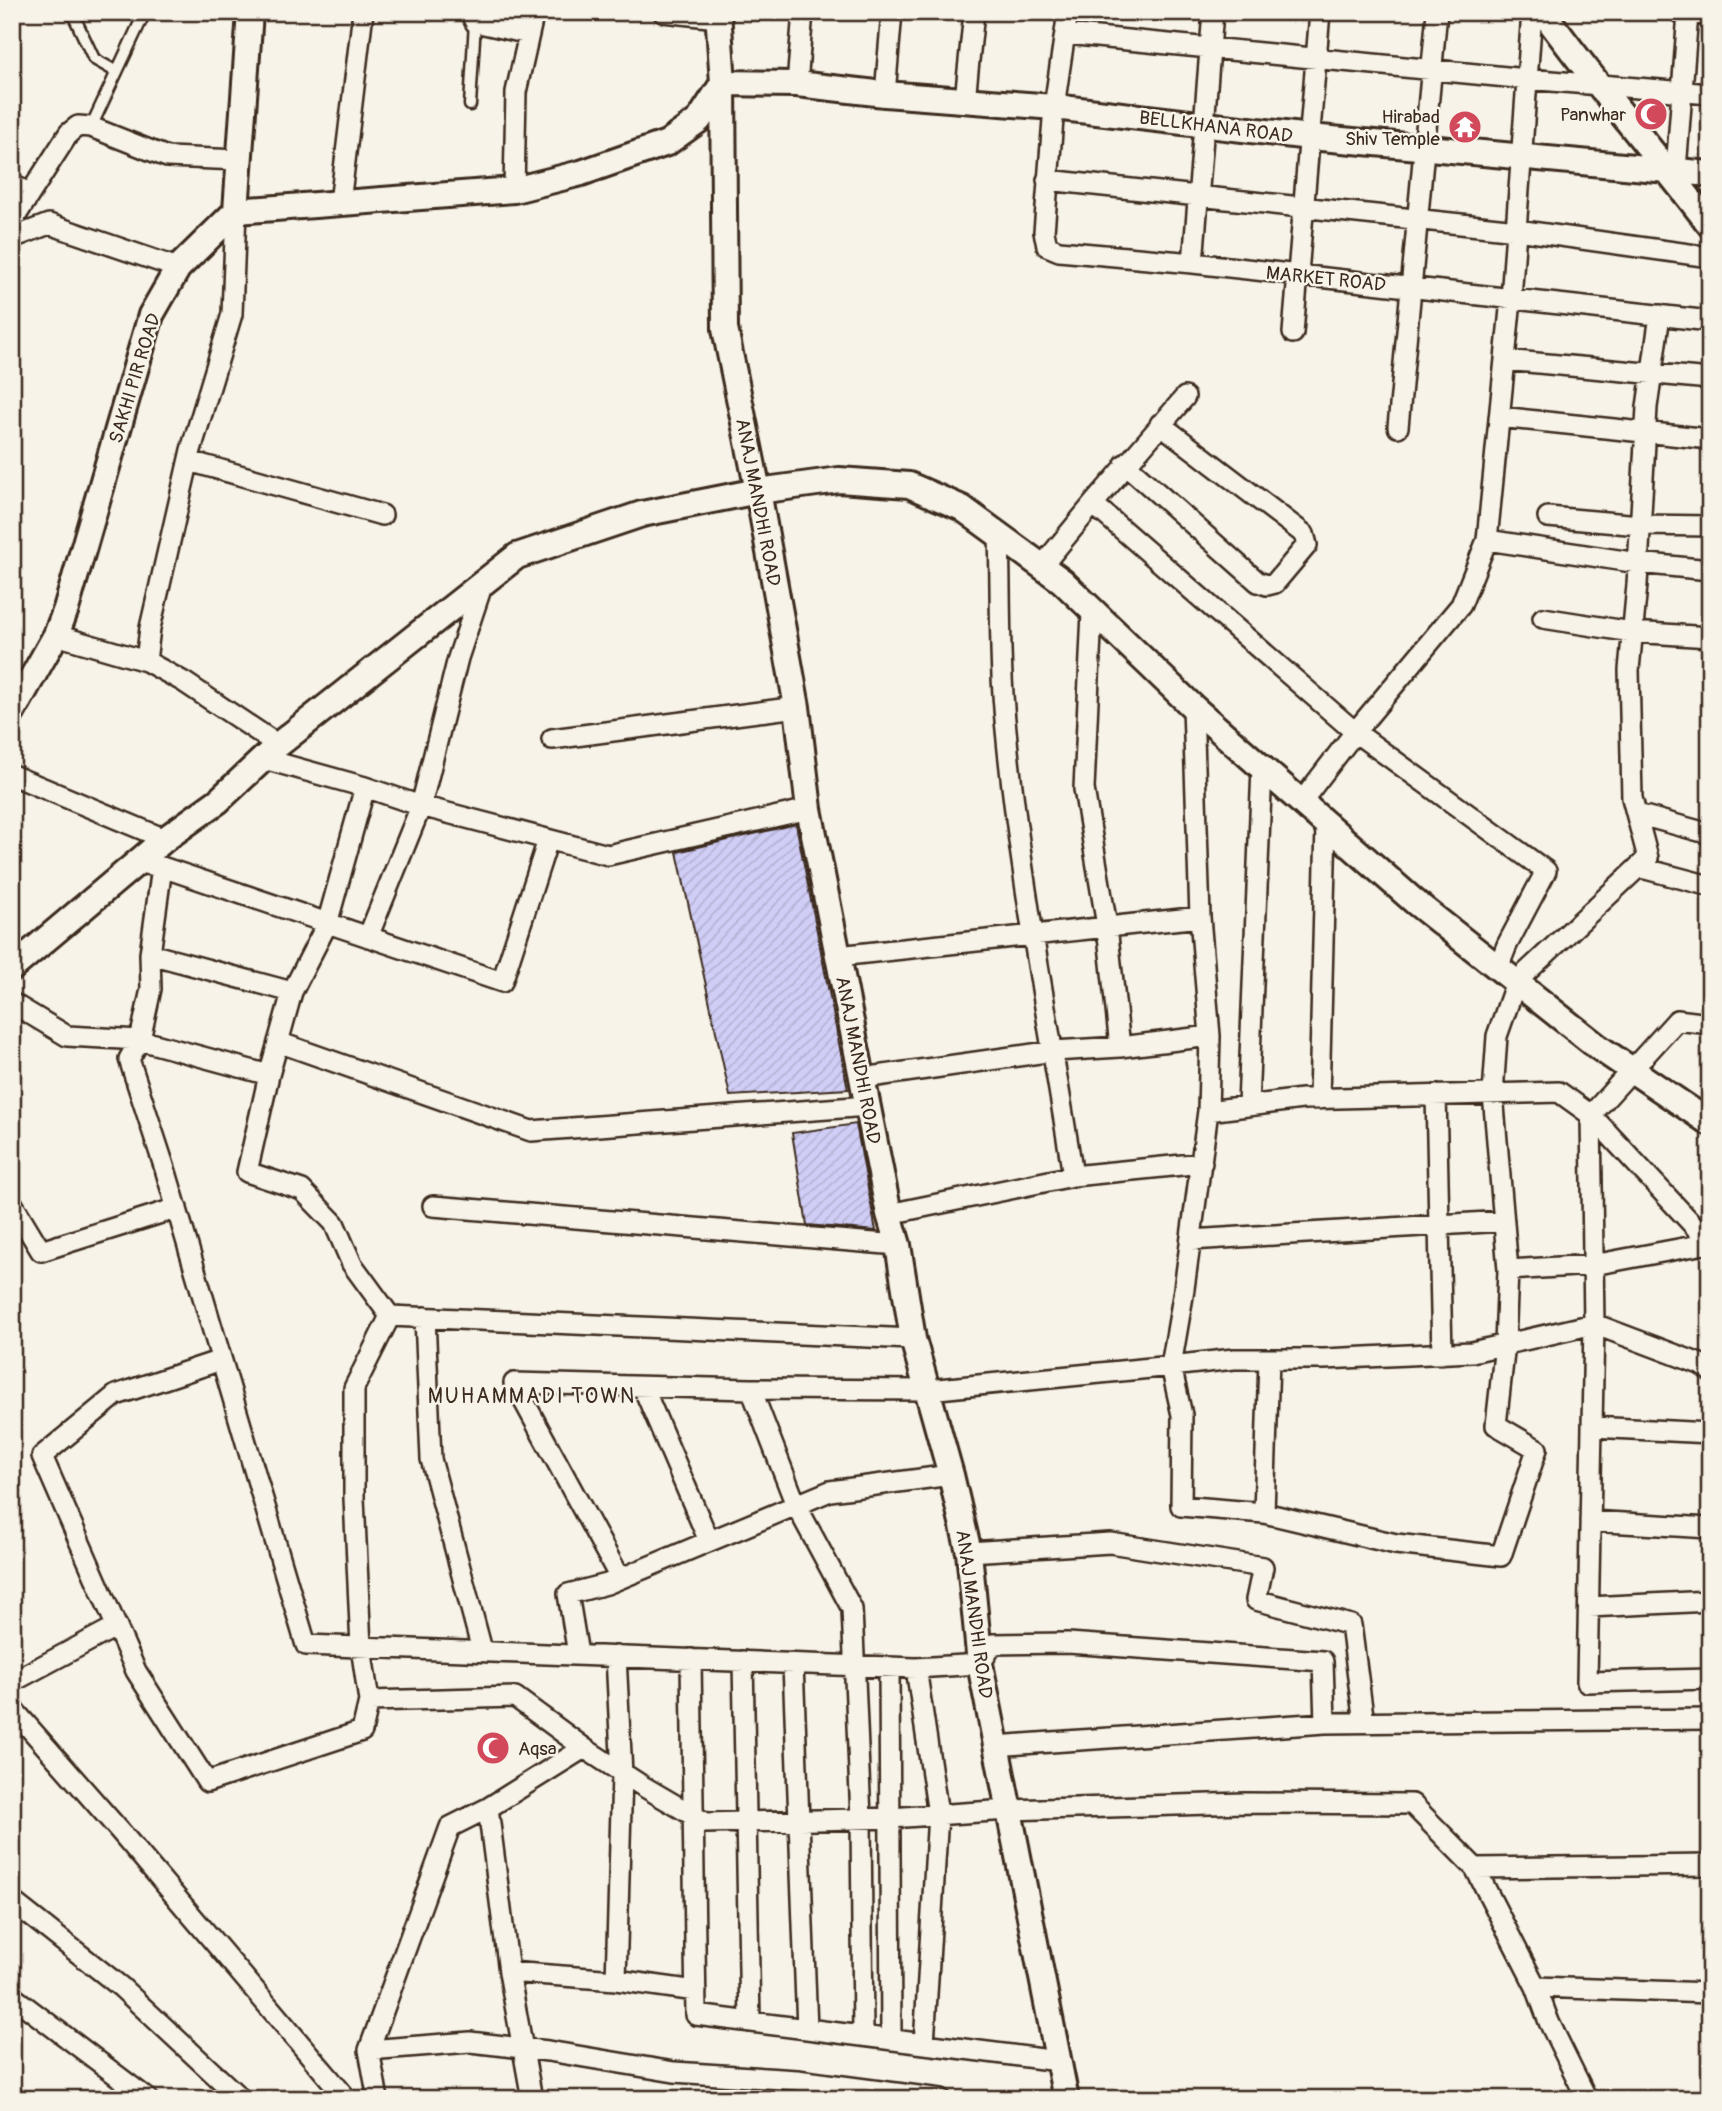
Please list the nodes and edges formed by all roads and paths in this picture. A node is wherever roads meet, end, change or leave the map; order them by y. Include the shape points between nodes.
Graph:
1 (72, 12) edge
2 (145, 12) edge
3 (250, 12) edge
4 (363, 12) edge
5 (534, 12) edge
6 (663, 12) edge
7 (803, 12) edge
8 (891, 12) edge
9 (974, 12) edge
10 (1068, 12) edge
11 (1213, 12) edge
12 (1320, 12) edge
13 (1437, 12) edge
14 (1532, 12) edge
15 (1543, 12) edge
16 (1679, 12) edge
17 (1688, 13) edge
18 (718, 15) edge
19 (1710, 15) edge
20 (473, 17) edge
21 (529, 34) junction
22 (1066, 34) junction
23 (1210, 48) junction
24 (1317, 58) junction
25 (1432, 68) junction
26 (117, 72) junction
27 (1527, 79) junction
28 (723, 83) junction
29 (1595, 83) junction
30 (797, 84) junction
31 (1682, 91) junction
32 (885, 94) junction
33 (1710, 94) edge
34 (965, 100) junction
35 (470, 106) dead end
36 (1054, 107) junction
37 (1204, 125) junction
38 (92, 127) junction
39 (1310, 137) junction
40 (1424, 146) junction
41 (1522, 156) junction
42 (239, 160) junction
43 (1672, 170) junction
44 (1710, 174) edge
45 (1047, 180) junction
46 (21, 189) edge
47 (514, 190) junction
48 (1198, 197) junction
49 (340, 203) junction
50 (1303, 208) junction
51 (236, 211) junction
52 (1417, 221) junction
53 (12, 222) edge
54 (1710, 225) edge
55 (1517, 230) junction
56 (12, 238) edge
57 (1710, 257) edge
58 (1192, 263) junction
59 (178, 268) junction
60 (1298, 276) junction
61 (1411, 287) junction
62 (1511, 299) junction
63 (1660, 315) junction
64 (1710, 320) edge
65 (1293, 333) dead end
66 (1505, 359) junction
67 (1650, 373) junction
68 (1710, 379) edge
69 (1185, 397) dead end
70 (1499, 417) junction
71 (1160, 424) junction
72 (1398, 427) dead end
73 (1645, 430) junction
74 (1710, 439) edge
75 (189, 461) junction
76 (1125, 464) junction
77 (758, 491) junction
78 (1093, 504) junction
79 (382, 515) dead end
80 (1548, 517) dead end
81 (1640, 525) junction
82 (1710, 526) edge
83 (999, 534) junction
84 (1487, 540) junction
85 (1638, 563) junction
86 (1042, 566) junction
87 (1710, 570) edge
88 (483, 583) junction
89 (1092, 612) junction
90 (1543, 618) dead end
91 (1632, 632) junction
92 (56, 635) junction
93 (1710, 637) edge
94 (146, 661) junction
95 (797, 707) junction
96 (1193, 708) junction
97 (12, 713) edge
98 (1355, 732) junction
99 (552, 739) dead end
100 (271, 752) junction
101 (1262, 768) junction
102 (12, 775) edge
103 (365, 788) junction
104 (1303, 802) junction
105 (421, 806) junction
106 (809, 809) junction
107 (1637, 814) junction
108 (1326, 825) junction
109 (1710, 834) edge
110 (165, 839) junction
111 (548, 840) junction
112 (150, 865) junction
113 (1639, 867) junction
114 (1710, 887) edge
115 (1200, 917) junction
116 (327, 924) junction
117 (1107, 926) junction
118 (1032, 935) junction
119 (368, 937) junction
120 (150, 954) junction
121 (838, 956) junction
122 (12, 968) edge
123 (1507, 975) junction
124 (292, 992) junction
125 (12, 1003) edge
126 (1710, 1024) edge
127 (1210, 1036) junction
128 (140, 1040) junction
129 (278, 1042) junction
130 (1120, 1047) junction
131 (1054, 1051) junction
132 (1634, 1069) junction
133 (269, 1075) junction
134 (863, 1078) junction
135 (1493, 1094) junction
136 (1436, 1095) junction
137 (1319, 1099) junction
138 (1248, 1105) junction
139 (868, 1106) junction
140 (1208, 1111) junction
141 (1591, 1115) junction
142 (1710, 1123) edge
143 (1202, 1163) junction
144 (1073, 1176) junction
145 (12, 1203) edge
146 (433, 1206) dead end
147 (177, 1208) junction
148 (889, 1214) junction
149 (1504, 1221) junction
150 (1438, 1224) junction
151 (1191, 1240) junction
152 (1710, 1243) edge
153 (898, 1245) junction
154 (1593, 1265) junction
155 (1508, 1270) junction
156 (390, 1316) junction
157 (425, 1317) junction
158 (1594, 1324) junction
159 (913, 1339) junction
160 (1505, 1344) junction
161 (1441, 1354) junction
162 (1269, 1359) junction
163 (221, 1360) junction
164 (1171, 1366) junction
165 (1710, 1371) edge
166 (643, 1387) junction
167 (751, 1389) junction
168 (928, 1390) junction
169 (1592, 1427) junction
170 (1710, 1433) edge
171 (951, 1475) junction
172 (796, 1505) junction
173 (1264, 1513) junction
174 (1590, 1521) junction
175 (1710, 1528) edge
176 (709, 1541) junction
177 (969, 1552) junction
178 (620, 1578) junction
179 (1710, 1601) edge
180 (1589, 1606) junction
181 (117, 1626) junction
182 (361, 1647) junction
183 (482, 1650) junction
184 (578, 1654) junction
185 (616, 1656) junction
186 (691, 1659) junction
187 (743, 1661) junction
188 (793, 1664) junction
189 (980, 1664) junction
190 (856, 1666) junction
191 (889, 1667) junction
192 (916, 1668) junction
193 (1710, 1679) edge
194 (12, 1682) edge
195 (369, 1701) junction
196 (12, 1708) edge
197 (1710, 1719) edge
198 (1325, 1723) junction
199 (1364, 1723) junction
200 (995, 1746) junction
201 (584, 1748) junction
202 (622, 1774) junction
203 (488, 1808) junction
204 (1008, 1810) junction
205 (938, 1814) junction
206 (693, 1816) junction
207 (861, 1818) junction
208 (890, 1818) junction
209 (800, 1820) junction
210 (746, 1823) junction
211 (1710, 1865) edge
212 (1475, 1868) junction
213 (12, 1901) edge
214 (509, 1972) junction
215 (616, 1980) junction
216 (1536, 1987) junction
217 (696, 1992) junction
218 (1710, 1993) edge
219 (12, 1996) edge
220 (750, 2022) junction
221 (807, 2029) junction
222 (863, 2036) junction
223 (891, 2040) junction
224 (924, 2044) junction
225 (523, 2048) junction
226 (369, 2050) junction
227 (1058, 2061) junction
228 (891, 2096) edge
229 (148, 2099) edge
230 (241, 2099) edge
231 (346, 2099) edge
232 (378, 2099) edge
233 (532, 2099) edge
234 (941, 2099) edge
235 (1066, 2099) edge
236 (1587, 2099) edge

1 - 26 lane via 94,59
2 - 26 lane
3 - 42 street
4 - 49 street
5 - 21 street
6 - 18 street
7 - 30 street
8 - 32 street
9 - 34 street
10 - 22 street
11 - 23 street
12 - 24 street
13 - 25 street
14 - 27 street
15 - 29 street
16 - 17 street
17 - 19 street
17 - 31 street
18 - 28 street, ANAJ MANDHI ROAD
20 - 21 street
20 - 35 lane
21 - 47 street via 516,92
22 - 23 street
22 - 36 street
23 - 24 street
23 - 37 street
24 - 25 street
24 - 39 street
25 - 27 street
25 - 40 street
26 - 38 lane
27 - 29 street
27 - 41 street
28 - 30 street, BELLKHANA ROAD
28 - 47 street via 699,120 667,143
28 - 77 street, ANAJ MANDHI ROAD via 724,329
29 - 31 street
29 - 43 street
30 - 32 street, BELLKHANA ROAD
31 - 33 street
31 - 43 street
32 - 34 street, BELLKHANA ROAD
34 - 36 street, BELLKHANA ROAD
36 - 37 street, BELLKHANA ROAD
36 - 45 street
37 - 39 street, BELLKHANA ROAD
37 - 48 street
38 - 42 street via 167,157
38 - 46 street via 78,126 69,133
39 - 40 street, BELLKHANA ROAD
39 - 50 street
40 - 41 street, BELLKHANA ROAD
40 - 52 street
41 - 43 street, BELLKHANA ROAD
41 - 55 street
42 - 51 street
43 - 44 street, BELLKHANA ROAD
43 - 54 street
45 - 48 street
45 - 58 street, MARKET ROAD via 1047,246 1059,251
46 - 53 street
47 - 49 street
48 - 50 street
48 - 58 street
49 - 51 street
50 - 52 street
50 - 60 street
51 - 59 street, SAKHI PIR ROAD
51 - 75 street via 232,314
52 - 55 street
52 - 61 street
55 - 57 street
55 - 62 street
56 - 59 street via 50,224
58 - 60 street, MARKET ROAD
59 - 92 street, SAKHI PIR ROAD via 151,315
60 - 61 street, MARKET ROAD
60 - 65 street
61 - 62 street, MARKET ROAD
61 - 72 street
62 - 63 street, MARKET ROAD
62 - 66 street
63 - 64 street, MARKET ROAD
63 - 67 street
66 - 67 street
66 - 70 street
67 - 68 street
67 - 73 street
69 - 71 street
70 - 73 street
70 - 84 street
71 - 76 street
71 - 76 street via 1304,534 1307,545 1275,583 1258,582
73 - 74 street
73 - 81 street
75 - 79 street
75 - 94 street
76 - 78 street
77 - 83 street via 839,480 909,485 962,508
77 - 88 street via 642,514 542,547 517,556
77 - 95 street, ANAJ MANDHI ROAD
78 - 86 street
78 - 98 street
80 - 81 street
81 - 82 street
81 - 85 street
83 - 86 street
83 - 118 street via 1005,728
84 - 85 street
84 - 98 street via 1461,605
85 - 87 street
85 - 91 street
86 - 89 street
88 - 100 street
88 - 105 street via 458,658
89 - 96 street
89 - 117 street via 1084,789
90 - 91 street
91 - 93 street
91 - 107 street via 1632,798
92 - 94 street
92 - 97 street, SAKHI PIR ROAD
94 - 100 street via 184,682
95 - 99 street
95 - 106 street, ANAJ MANDHI ROAD
96 - 101 street
96 - 115 street
98 - 104 street
98 - 123 street via 1546,871 1507,945
100 - 103 street
100 - 110 street via 218,801
101 - 104 street
101 - 138 street
102 - 110 street
103 - 105 street
103 - 116 street
104 - 108 street
105 - 111 street
105 - 119 street
106 - 111 street via 608,855
106 - 121 street, ANAJ MANDHI ROAD
107 - 109 street
107 - 113 street via 1648,858
108 - 123 street
108 - 137 street
110 - 112 street
111 - 119 street via 502,982
112 - 116 street
112 - 120 street
112 - 122 street
113 - 114 street
113 - 123 street
115 - 117 street
115 - 127 street
116 - 119 street
116 - 124 street
117 - 118 street
117 - 130 street
118 - 121 street
118 - 131 street
120 - 124 street
120 - 128 street via 151,989
121 - 134 street, ANAJ MANDHI ROAD
123 - 132 street via 1598,1047
123 - 135 street
124 - 129 street
125 - 128 street via 66,1036
126 - 132 street via 1677,1020
127 - 130 street
127 - 140 street
128 - 133 street
128 - 147 street via 129,1059
129 - 133 street
129 - 139 street via 531,1131
130 - 131 street
131 - 134 street
131 - 144 street
132 - 141 street
132 - 142 street
133 - 156 street via 247,1172 302,1190 334,1223 352,1264
134 - 139 street, ANAJ MANDHI ROAD
135 - 136 street
135 - 141 street via 1559,1092
135 - 149 street
136 - 137 street
136 - 150 street
137 - 138 street
138 - 140 street
139 - 148 street, ANAJ MANDHI ROAD
140 - 143 street
141 - 152 street
141 - 154 street
143 - 144 street
143 - 151 street
144 - 148 street
145 - 147 street via 41,1251
146 - 153 street
147 - 163 street
148 - 153 street, ANAJ MANDHI ROAD
149 - 150 street
149 - 155 street
150 - 151 street
150 - 161 street
151 - 164 street
152 - 154 street
153 - 159 street, ANAJ MANDHI ROAD
154 - 155 street
154 - 158 street
155 - 160 street
156 - 157 street
156 - 182 street via 354,1388
157 - 159 street
157 - 183 street via 431,1459
158 - 160 street
158 - 165 street
158 - 169 street
159 - 168 street, ANAJ MANDHI ROAD
160 - 161 street
160 - 173 street via 1496,1426 1537,1448 1502,1556 1396,1544
161 - 162 street
162 - 164 street
162 - 173 street
163 - 181 street via 116,1395 42,1456
163 - 182 street via 306,1645
164 - 168 street
164 - 173 street via 1182,1415 1181,1506
166 - 167 street
166 - 176 street
166 - 178 street via 514,1383
167 - 168 street
167 - 172 street
168 - 171 street, ANAJ MANDHI ROAD
169 - 170 street
169 - 174 street
171 - 172 street via 830,1491
171 - 177 street, ANAJ MANDHI ROAD
172 - 176 street
172 - 190 street via 852,1609
174 - 175 street
174 - 180 street
176 - 178 street
177 - 189 street, ANAJ MANDHI ROAD
177 - 199 street via 1110,1543 1264,1567 1256,1600 1351,1625
178 - 184 street via 568,1594
179 - 180 street
180 - 193 street via 1587,1682
181 - 194 street
181 - 195 street via 136,1671 207,1782 362,1731
182 - 183 street
182 - 195 street
183 - 184 street
184 - 185 street
185 - 186 street
185 - 202 street
186 - 187 street
186 - 206 street
187 - 188 street
187 - 210 street
188 - 190 street
188 - 209 street
189 - 192 street
189 - 198 street via 993,1644 1068,1643 1323,1661
189 - 200 street, ANAJ MANDHI ROAD
190 - 191 street
190 - 207 street
191 - 192 street
191 - 208 street
192 - 205 street
195 - 201 street via 515,1697
196 - 231 street
197 - 199 street
198 - 199 street
198 - 200 street
200 - 204 street, ANAJ MANDHI ROAD
201 - 202 street
201 - 203 street
202 - 206 street
202 - 215 street
203 - 214 street
203 - 226 street via 450,1827
204 - 205 street
204 - 212 street via 1412,1804
204 - 227 street, ANAJ MANDHI ROAD
205 - 208 street
205 - 224 street
206 - 210 street via 706,1823
206 - 217 street
207 - 208 street
207 - 209 street
207 - 222 street
208 - 223 street
209 - 210 street
209 - 221 street
210 - 220 street
211 - 212 street
212 - 216 street
213 - 230 street via 121,1987
214 - 215 street
214 - 225 street
215 - 217 street
216 - 218 street
216 - 236 street
217 - 220 street via 696,2015
219 - 229 street
220 - 221 street
221 - 222 street
222 - 223 street
223 - 224 street
224 - 227 street
225 - 226 street via 470,2042
225 - 228 street via 674,2073 797,2080
225 - 233 street
226 - 232 street
227 - 235 street, ANAJ MANDHI ROAD
228 - 234 street

